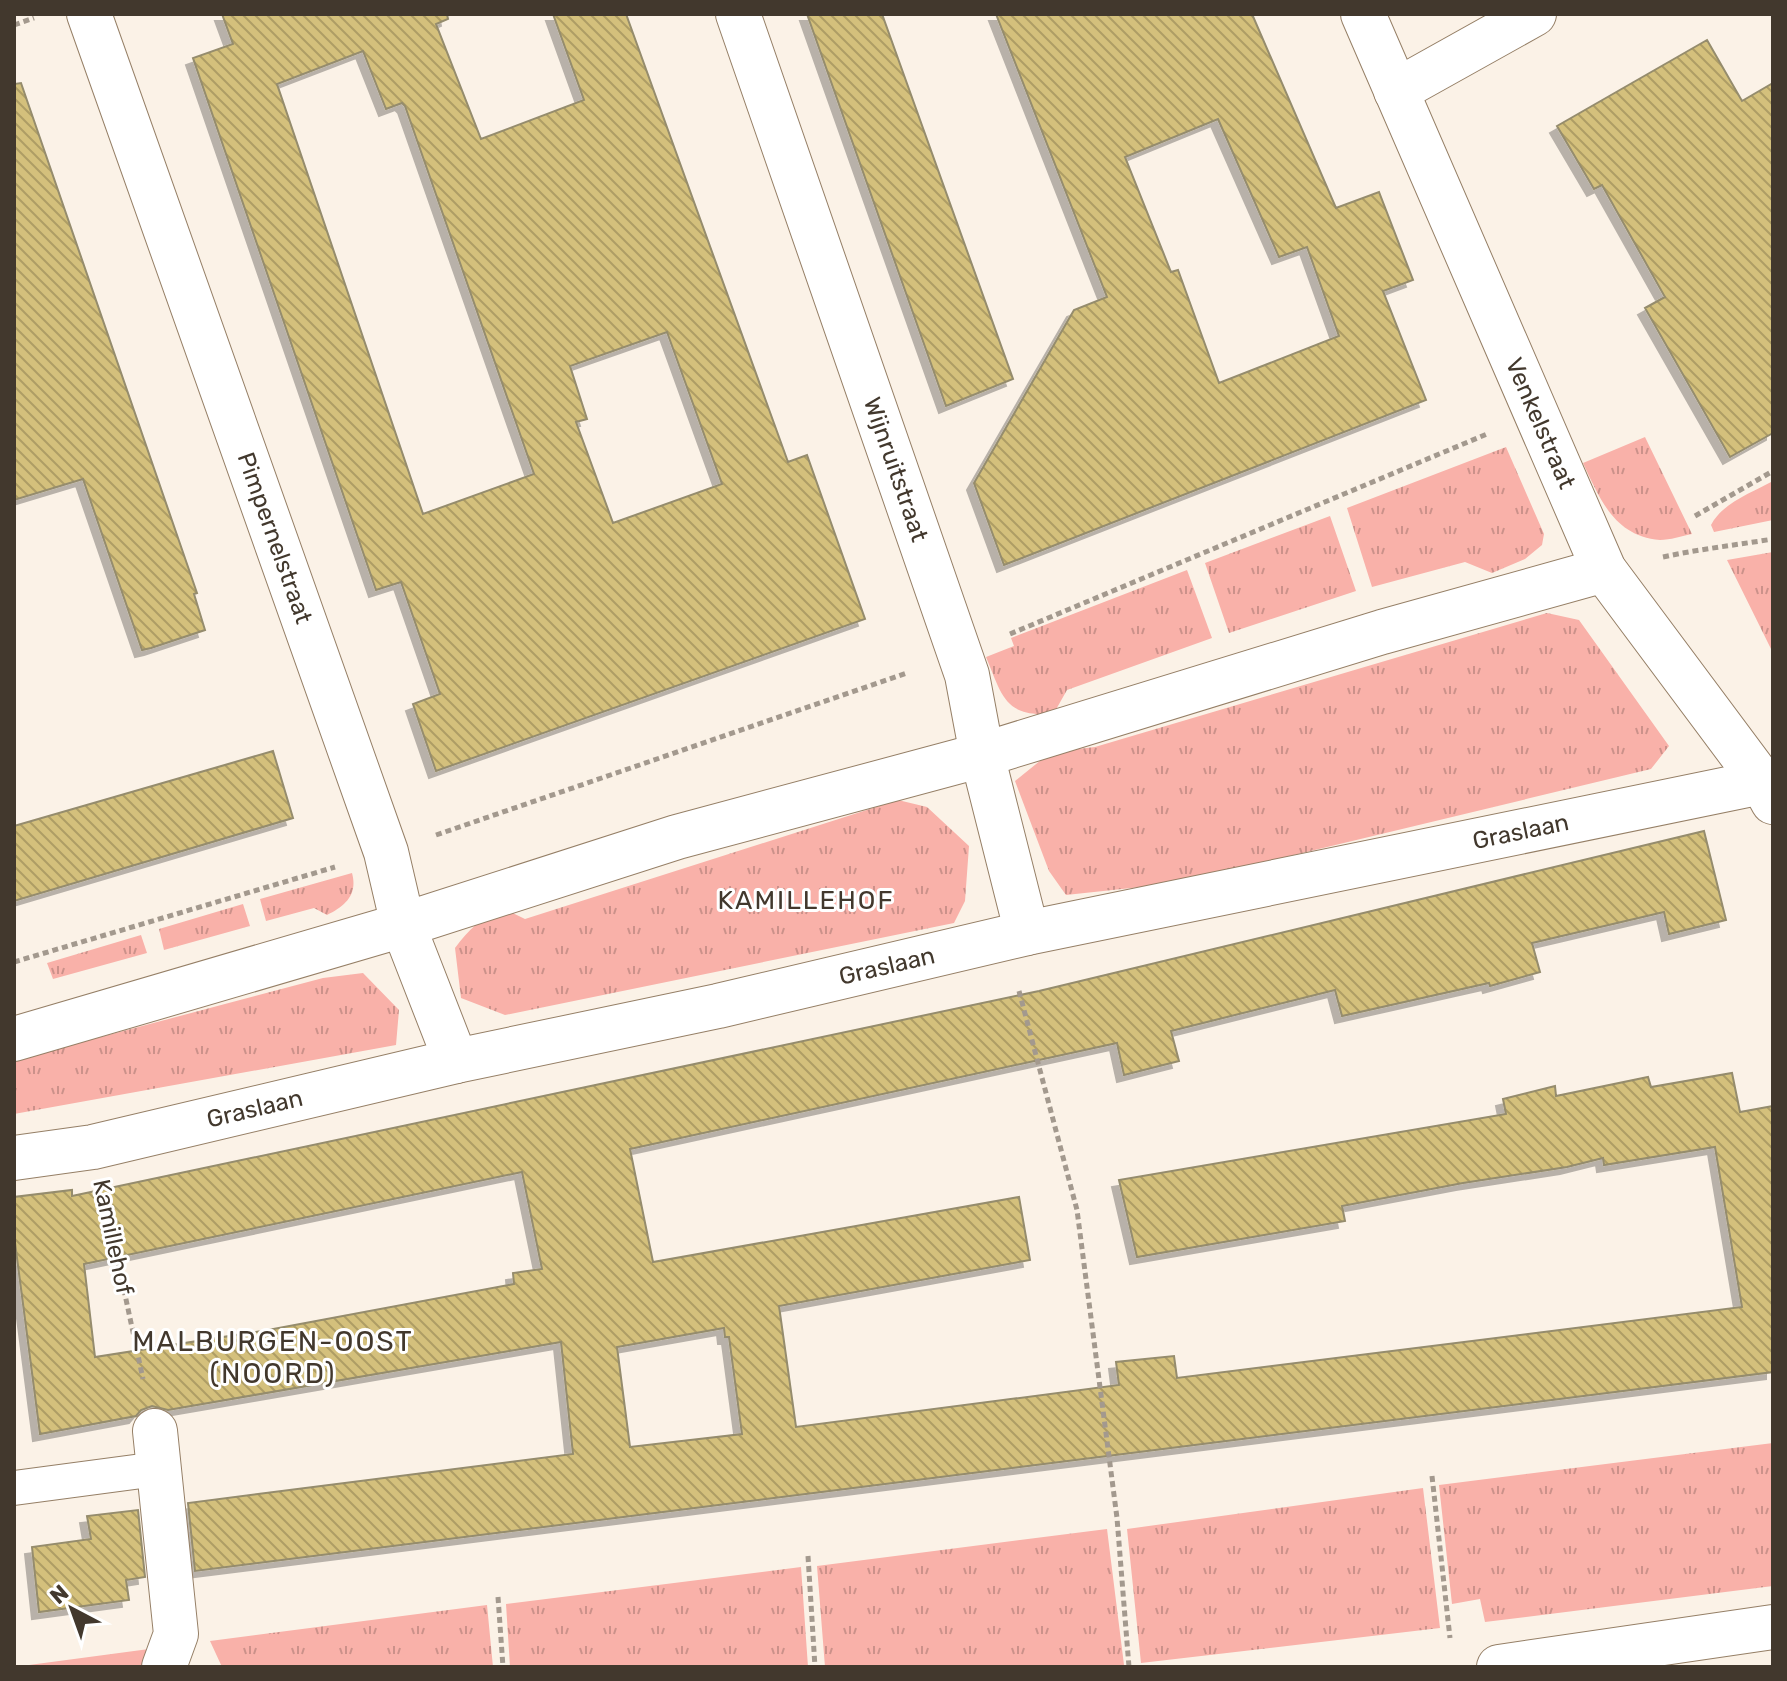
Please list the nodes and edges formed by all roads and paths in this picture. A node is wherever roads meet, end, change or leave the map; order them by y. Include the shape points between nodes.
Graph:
1 (46, 14) edge
2 (89, 14) edge
3 (738, 14) edge
4 (1363, 14) edge
5 (1534, 14) edge
6 (14, 25) edge
7 (1396, 91) junction
8 (1536, 414) junction
9 (1773, 471) edge
10 (1695, 516) dead end
11 (1773, 539) edge
12 (1604, 570) junction
13 (960, 655) junction
14 (982, 755) junction
15 (1767, 792) edge
16 (386, 852) junction
17 (403, 925) junction
18 (1016, 936) junction
19 (14, 962) edge
20 (14, 1039) edge
21 (456, 1061) junction
22 (93, 1147) junction
23 (14, 1158) edge
24 (156, 1450) junction
25 (1432, 1476) dead end
26 (14, 1488) edge
27 (808, 1556) dead end
28 (498, 1597) dead end
29 (1773, 1627) edge
30 (1709, 1651) edge
31 (1452, 1652) dead end
32 (178, 1656) edge
33 (503, 1667) edge
34 (815, 1667) edge
35 (1129, 1667) edge
36 (1499, 1667) edge

1 - 6 path
2 - 16 street, Pimpernelstraat
3 - 13 street, Wijnruitstraat
4 - 7 street, Venkelstraat
5 - 7 street
7 - 8 street, Venkelstraat
8 - 12 street, Venkelstraat
8 - 13 path
9 - 10 path
11 - 12 path via 1712,546
12 - 14 street
12 - 15 street, Venkelstraat
13 - 14 street, Wijnruitstraat
13 - 16 path
14 - 17 street via 677,837
14 - 18 street, Wijnruitstraat
15 - 18 street, Graslaan
16 - 17 street, Pimpernelstraat
16 - 19 path
17 - 20 street
17 - 21 street, Pimpernelstraat
18 - 21 street, Graslaan
18 - 35 path via 1077,1210 1117,1518
21 - 22 street, Graslaan
22 - 23 street, Graslaan
22 - 24 path, Kamillehof
24 - 26 lane
24 - 32 street
25 - 31 path
27 - 34 path
28 - 33 path
29 - 30 street
30 - 36 street

